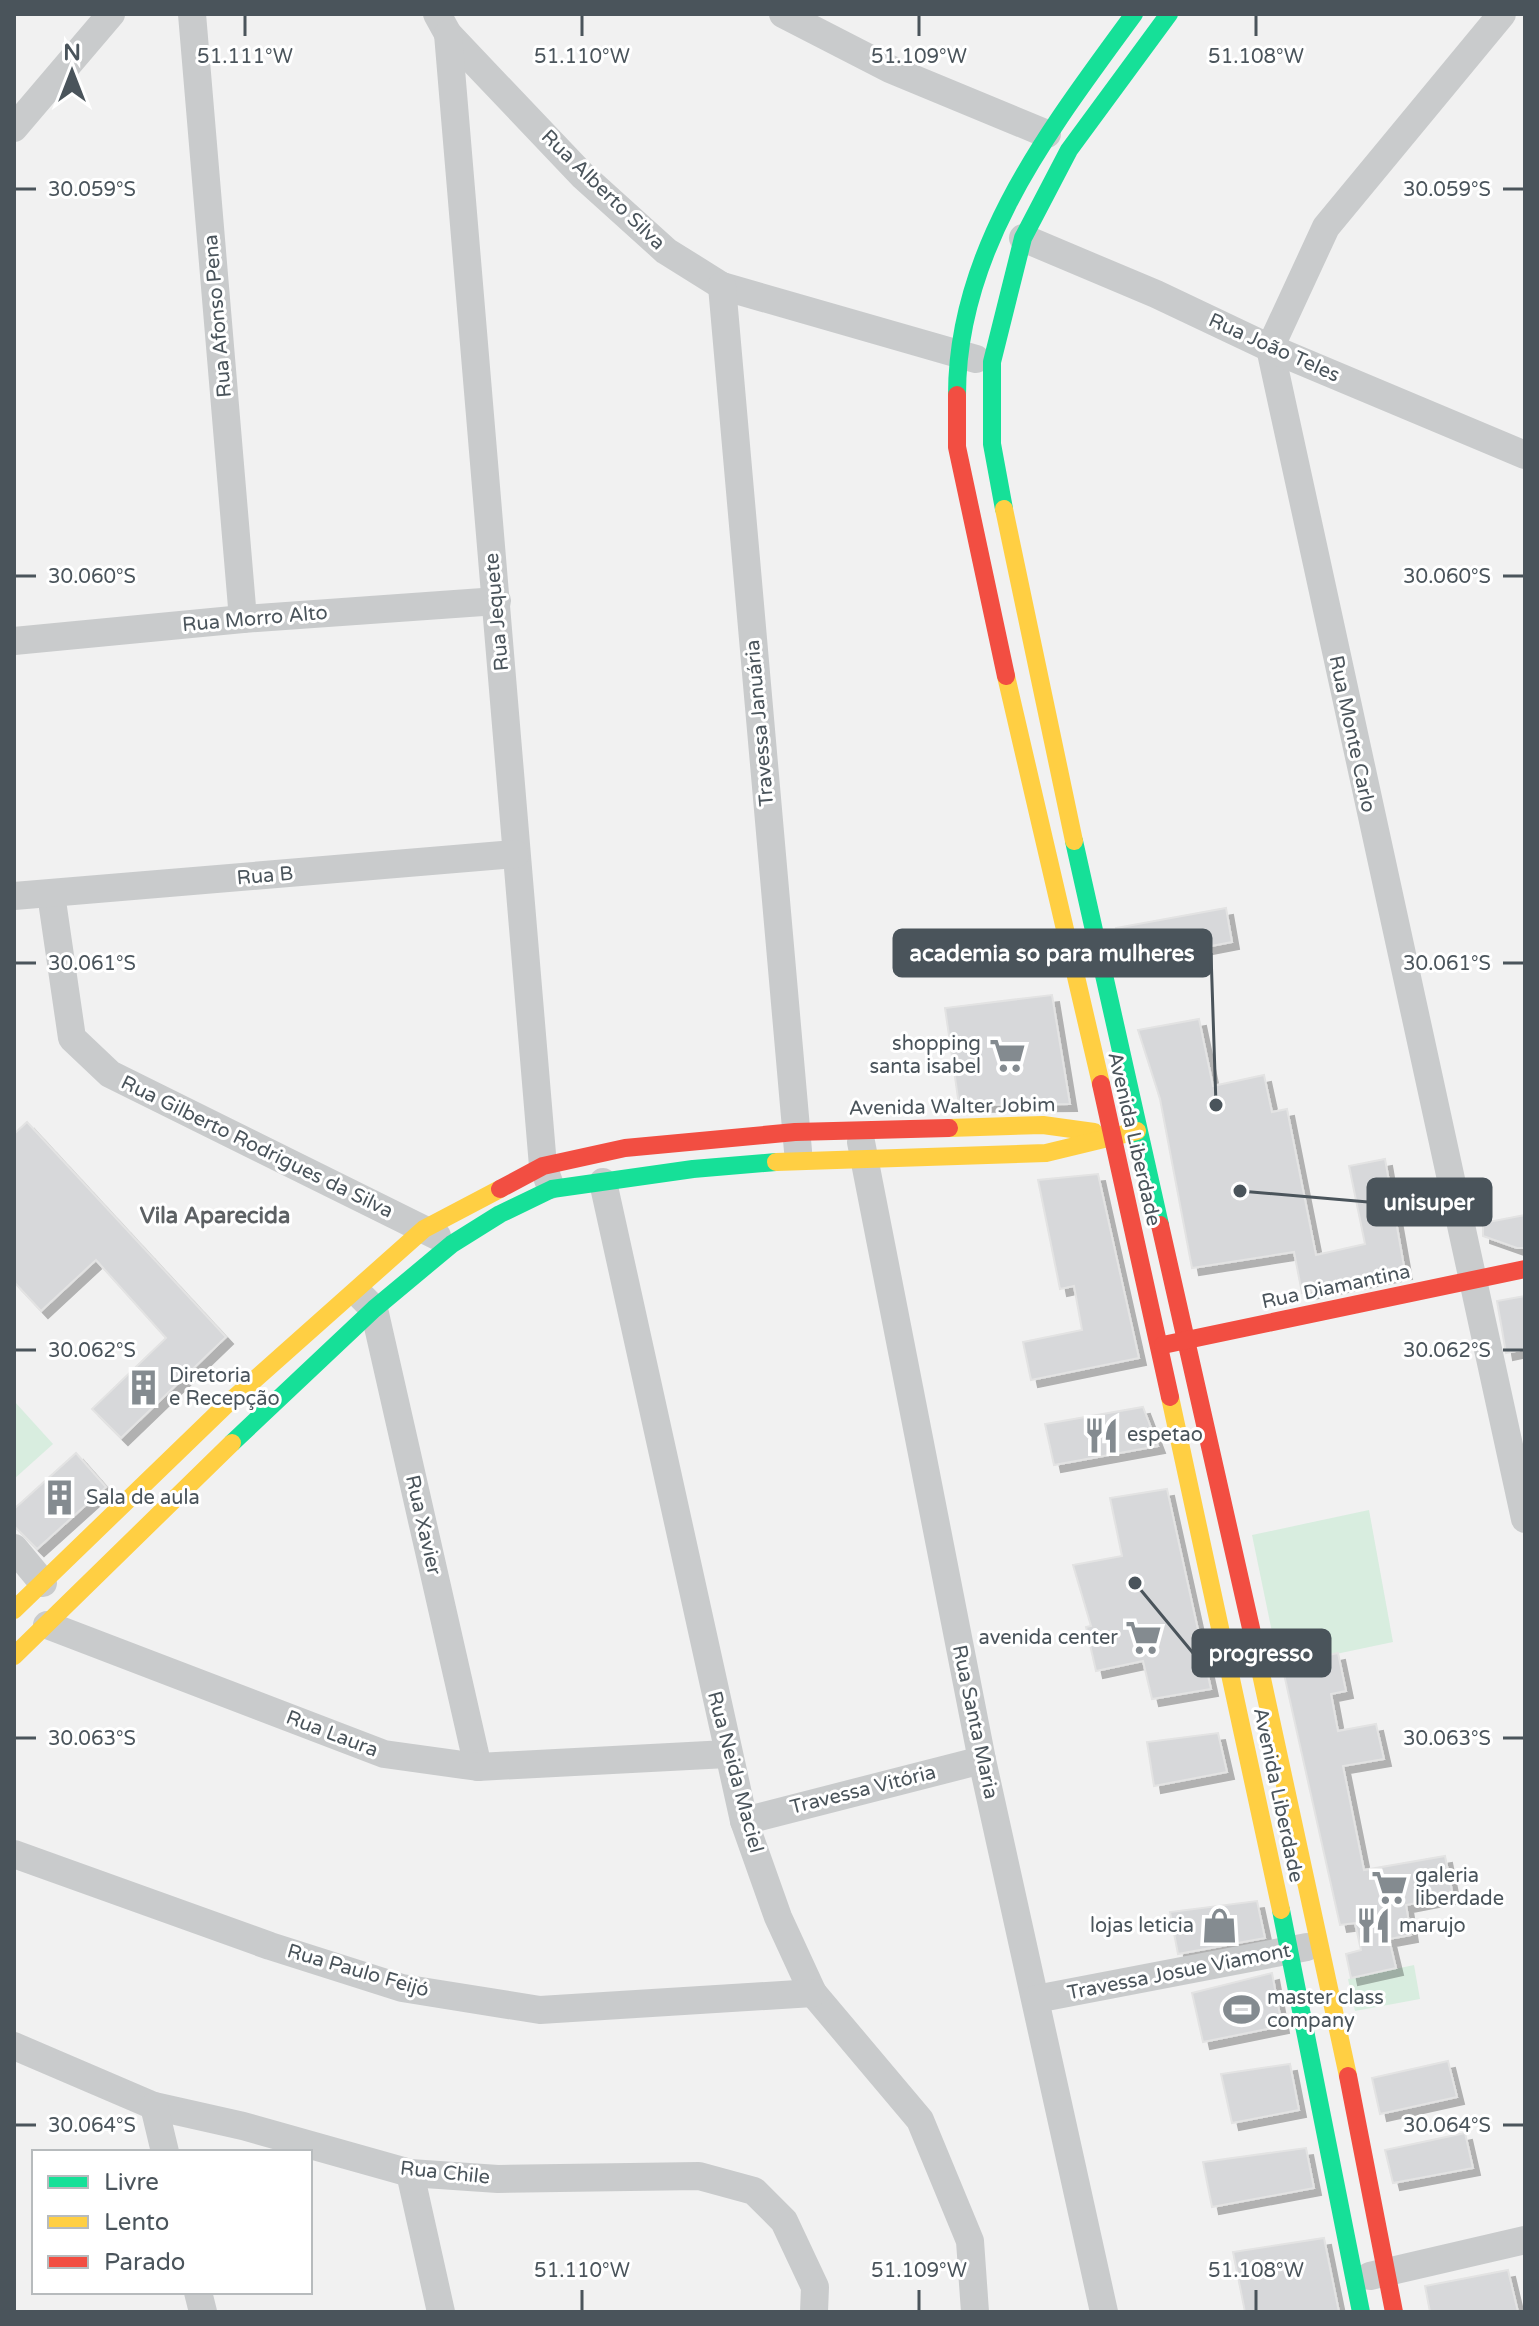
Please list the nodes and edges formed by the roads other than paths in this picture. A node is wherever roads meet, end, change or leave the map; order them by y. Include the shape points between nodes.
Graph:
1 (111, 14) edge
2 (192, 14) edge
3 (783, 14) edge
4 (1134, 14) edge
5 (1169, 14) edge
6 (1502, 14) edge
7 (442, 24) edge
8 (14, 128) edge
9 (1047, 134) junction
10 (1023, 238) junction
11 (722, 286) junction
12 (1270, 348) junction
13 (957, 356) junction
14 (992, 362) junction
15 (1525, 455) edge
16 (497, 601) junction
17 (243, 619) junction
18 (14, 641) edge
19 (515, 854) junction
20 (51, 894) junction
21 (14, 896) edge
22 (1102, 969) junction
23 (1074, 976) junction
24 (858, 1129) junction
25 (1138, 1131) junction
26 (1113, 1134) junction
27 (797, 1146) junction
28 (864, 1158) junction
29 (548, 1178) junction
30 (603, 1182) junction
31 (424, 1229) junction
32 (452, 1244) junction
33 (1525, 1269) edge
34 (1472, 1280) junction
35 (364, 1300) junction
36 (1186, 1341) junction
37 (1156, 1346) junction
38 (1525, 1519) edge
39 (14, 1548) edge
40 (43, 1583) junction
41 (14, 1610) edge
42 (47, 1625) junction
43 (14, 1656) edge
44 (727, 1754) junction
45 (982, 1760) junction
46 (478, 1767) junction
47 (744, 1821) junction
48 (14, 1854) edge
49 (1322, 1944) junction
50 (1290, 1951) junction
51 (813, 1993) junction
52 (1036, 1999) junction
53 (14, 2046) edge
54 (154, 2106) junction
55 (165, 2150) edge
56 (410, 2173) junction
57 (1525, 2240) edge
58 (1385, 2273) junction
59 (1353, 2279) junction
60 (441, 2312) edge
61 (814, 2312) edge
62 (975, 2312) edge
63 (1104, 2312) edge
64 (1361, 2312) edge
65 (1394, 2312) edge

1 - 8 street
2 - 17 street, Rua Afonso Pena
3 - 9 street via 890,69
4 - 9 main road, Avenida Liberdade
5 - 10 main road, Avenida Liberdade via 1069,150
6 - 12 street via 1326,227
7 - 11 street, Rua Alberto Silva via 583,176 666,251
7 - 16 street, Rua Jequete
9 - 13 main road, Avenida Liberdade via 994,229 965,313
10 - 12 street, Rua João Teles
10 - 14 main road, Avenida Liberdade
11 - 13 street, Rua Alberto Silva
11 - 27 street, Travessa Januária
12 - 15 street, Rua João Teles
12 - 34 street, Rua Monte Carlo
13 - 14 street, Rua Alberto Silva
13 - 23 main road, Avenida Liberdade via 957,447
14 - 22 main road, Avenida Liberdade via 992,444 1011,550
16 - 17 street, Rua Morro Alto
16 - 19 street, Rua Jequete
17 - 18 street, Rua Morro Alto
19 - 20 street, Rua B
19 - 29 street, Rua Jequete
20 - 21 street, Rua B
20 - 31 street, Rua Gilberto Rodrigues da Silva via 72,1038 110,1074
22 - 23 main road
22 - 25 main road, Avenida Liberdade
23 - 26 main road, Avenida Liberdade
24 - 26 main road, Avenida Walter Jobim via 1043,1125
24 - 27 main road, Avenida Walter Jobim
24 - 28 street, Rua Santa Maria
25 - 26 main road
25 - 36 main road, Avenida Liberdade
26 - 28 main road, Avenida Walter Jobim via 1046,1153
26 - 37 main road, Avenida Liberdade
27 - 28 main road, Avenida Walter Jobim
27 - 29 main road, Avenida Walter Jobim via 625,1148
27 - 30 main road, Avenida Walter Jobim
28 - 45 street, Rua Santa Maria
29 - 30 main road, Avenida Walter Jobim
29 - 31 main road, Avenida Walter Jobim
29 - 32 main road, Avenida Walter Jobim
30 - 44 street, Rua Neida Maciel
31 - 32 street, Rua Gilberto Rodrigues da Silva
31 - 35 main road, Avenida Walter Jobim
32 - 35 main road, Avenida Walter Jobim
33 - 34 main road, Rua Diamantina
34 - 36 main road, Rua Diamantina
34 - 38 street, Rua Monte Carlo
35 - 40 main road, Avenida Walter Jobim via 225,1406
35 - 42 main road, Avenida Walter Jobim via 294,1382
35 - 46 street, Rua Xavier
36 - 37 main road, Rua Diamantina
36 - 49 main road, Avenida Liberdade
37 - 50 main road, Avenida Liberdade
39 - 40 street
40 - 41 main road, Avenida Walter Jobim
42 - 43 main road, Avenida Walter Jobim
42 - 46 street, Rua Laura via 384,1754
44 - 46 street, Rua Laura
44 - 47 street, Rua Neida Maciel
45 - 47 street, Travessa Vitória
45 - 52 street, Rua Santa Maria
47 - 51 street, Rua Neida Maciel via 778,1917
48 - 51 street, Rua Paulo Feijó via 402,1988 540,2010
49 - 50 street, Travessa Josue Viamont
49 - 58 main road, Avenida Liberdade
50 - 52 street, Travessa Josue Viamont
50 - 59 main road, Avenida Liberdade
51 - 62 street, Rua Neida Maciel via 920,2120 970,2241
52 - 63 street, Rua Santa Maria
53 - 54 street, Rua Chile
54 - 55 street
54 - 56 street, Rua Chile
56 - 60 street
56 - 61 street, Rua Chile via 498,2179 699,2176 754,2191 784,2221 815,2287
57 - 58 street
58 - 59 street
58 - 65 main road, Avenida Liberdade
59 - 64 main road, Avenida Liberdade

